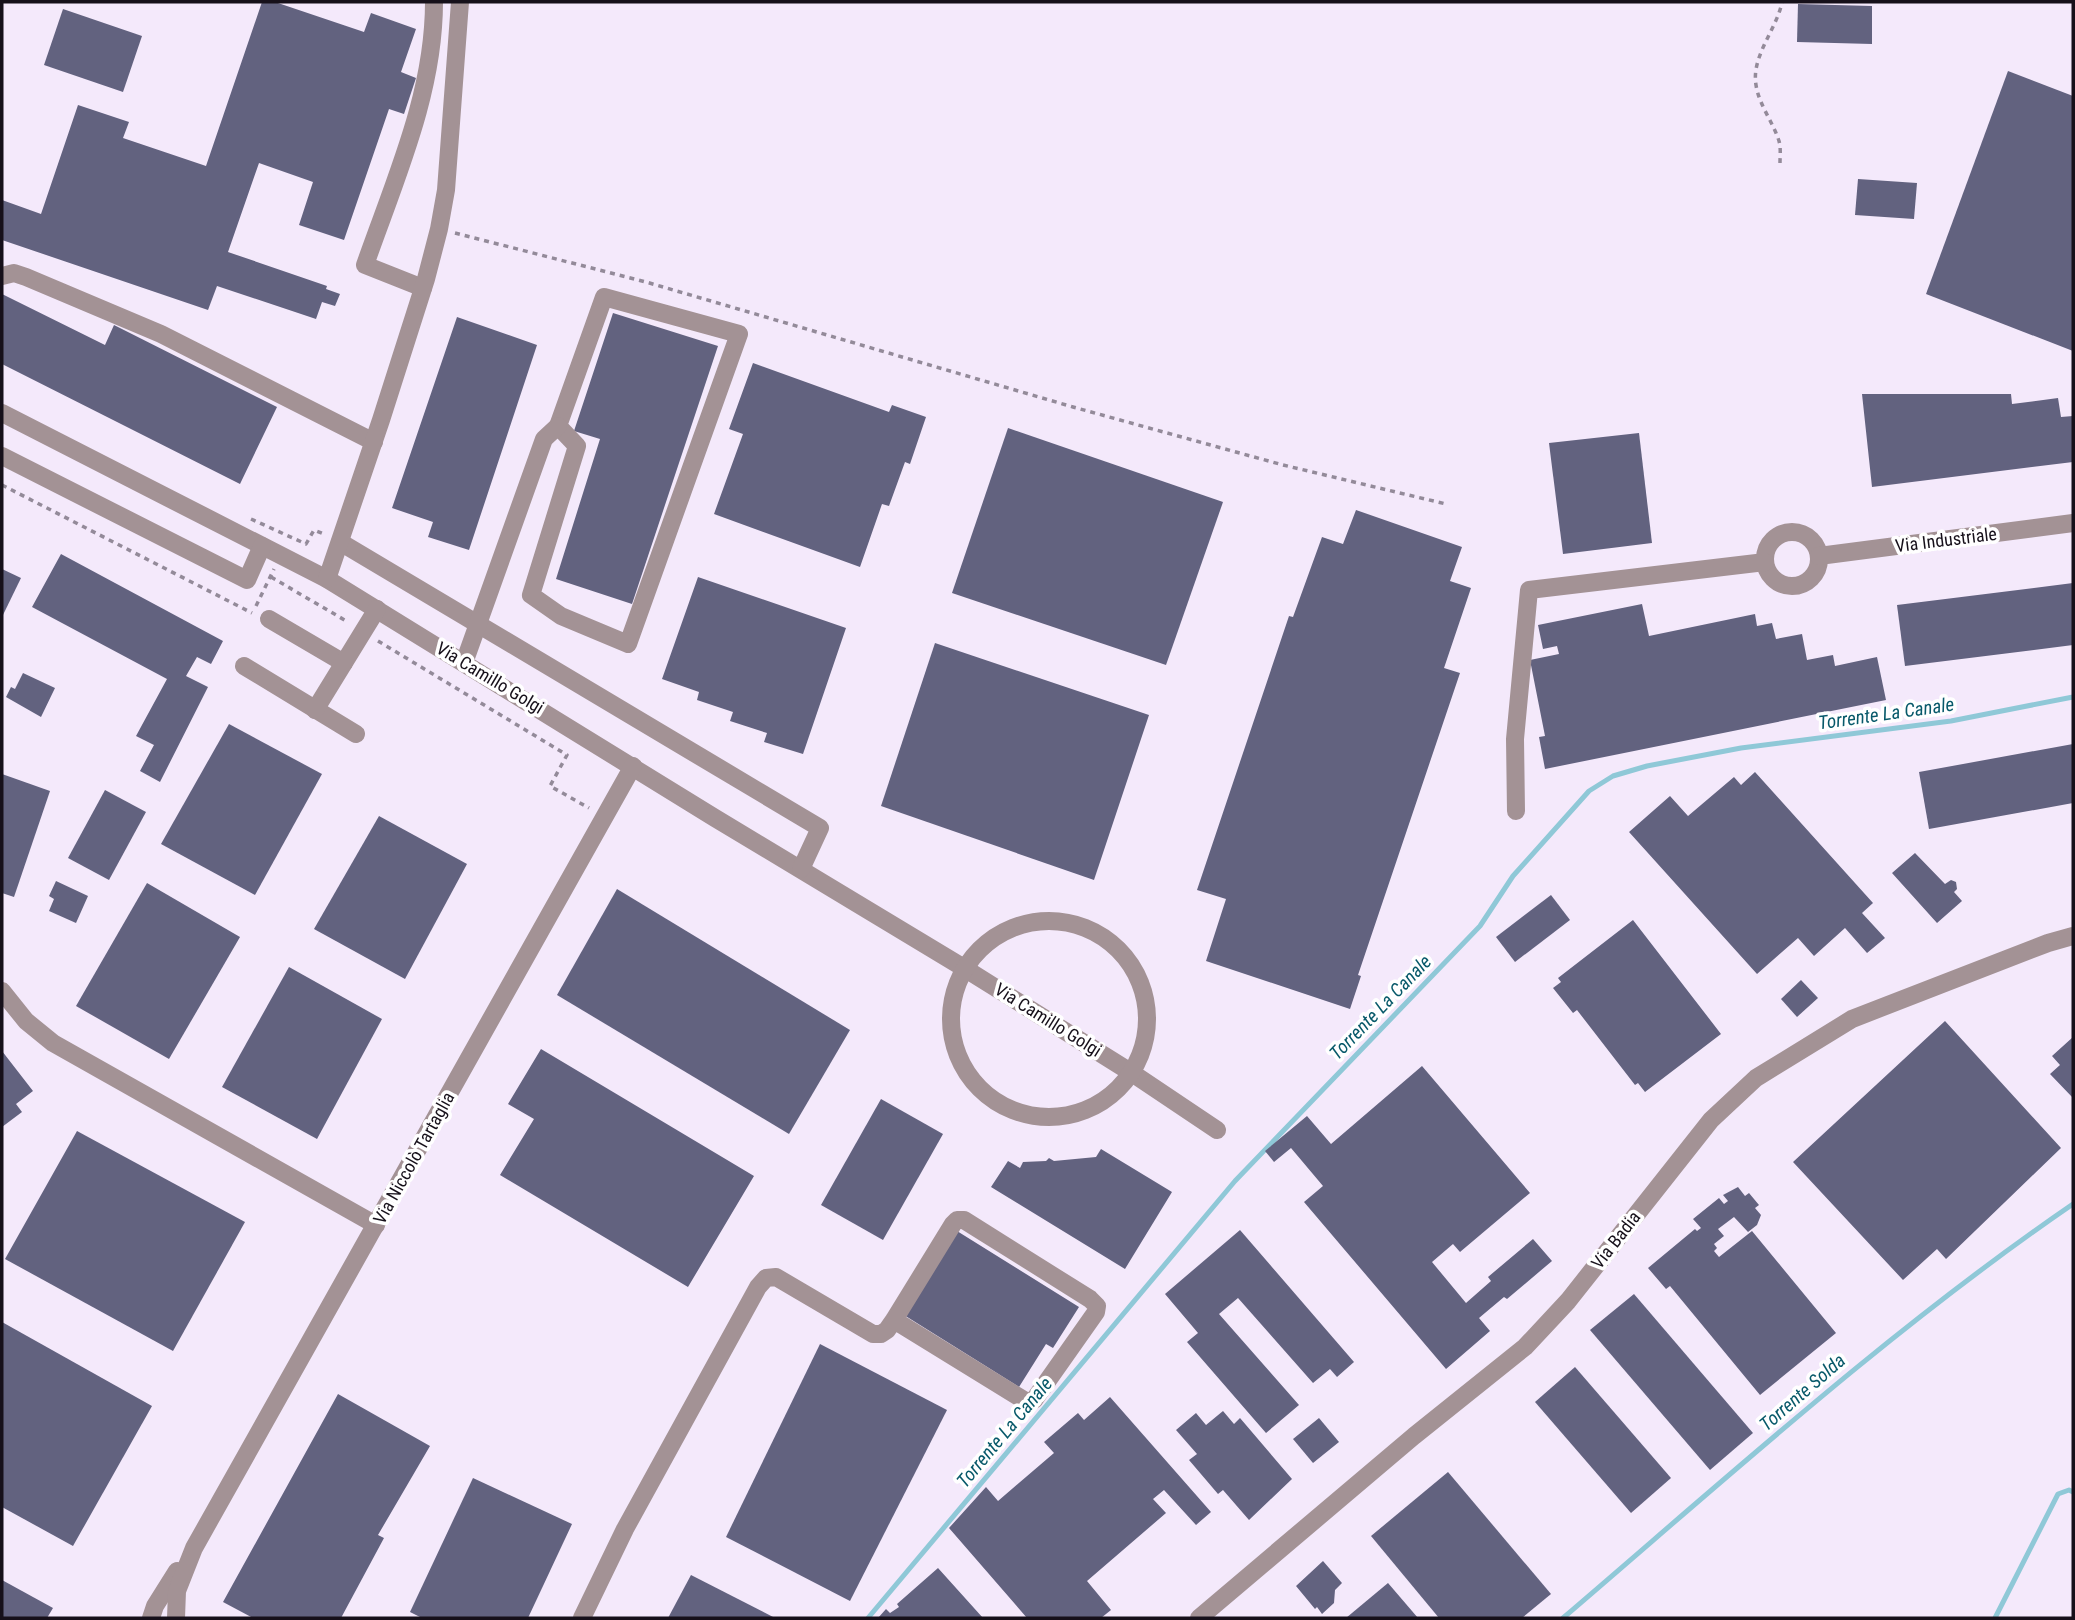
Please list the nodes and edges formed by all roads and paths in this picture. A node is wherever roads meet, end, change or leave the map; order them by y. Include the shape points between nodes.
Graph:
1 (434, 2) edge
2 (460, 2) edge
3 (1782, 2) edge
4 (1780, 163) dead end
5 (439, 229) junction
6 (2, 276) edge
7 (423, 288) junction
8 (2, 413) edge
9 (558, 426) junction
10 (374, 442) junction
11 (2, 456) edge
12 (2, 485) edge
13 (1446, 504) dead end
14 (2073, 523) edge
15 (340, 542) junction
16 (270, 550) junction
17 (1819, 556) junction
18 (1765, 562) junction
19 (327, 579) junction
20 (377, 609) junction
21 (269, 619) dead end
22 (479, 622) junction
23 (344, 663) junction
24 (464, 663) junction
25 (244, 666) dead end
26 (481, 703) dead end
27 (316, 710) junction
28 (356, 734) dead end
29 (633, 766) junction
30 (591, 809) dead end
31 (1516, 811) dead end
32 (801, 869) junction
33 (2073, 936) edge
34 (964, 968) junction
35 (2, 991) edge
36 (1132, 1073) junction
37 (1217, 1130) dead end
38 (376, 1225) junction
39 (894, 1320) junction
40 (194, 1548) junction
41 (176, 1617) edge
42 (151, 1618) edge
43 (582, 1618) edge
44 (1199, 1618) edge

1 - 7 street via 434,32 422,101 365,265
2 - 5 street
3 - 4 path via 1756,69 1755,85 1779,143
5 - 7 street
5 - 13 path via 646,282 1283,465
6 - 10 street via 26,277 161,334
7 - 10 street
8 - 16 street, Via Camillo Golgi
9 - 9 street via 577,446 531,594 561,616 628,644 739,334 604,297
9 - 22 street via 544,439
10 - 15 street
11 - 16 street via 247,580
12 - 16 path via 252,613 271,576
14 - 17 street, Via Industriale
15 - 19 street
15 - 22 street
16 - 19 street, Via Camillo Golgi
17 - 18 street via 1814,574 1799,585 1780,584
17 - 18 street via 1805,536 1789,532 1774,539
18 - 31 street via 1529,590 1515,739
19 - 20 street, Via Camillo Golgi
20 - 23 street
20 - 24 street, Via Camillo Golgi
21 - 23 street
22 - 24 street
22 - 32 street via 820,828
23 - 27 street
24 - 29 street, Via Camillo Golgi
25 - 27 street
26 - 30 path via 567,755 550,786
27 - 28 street
29 - 32 street, Via Camillo Golgi
29 - 38 street, Via Niccolò Tartaglia
32 - 34 street, Via Camillo Golgi
33 - 44 street, Via Badia via 1852,1019 1755,1078 1712,1120 1568,1301 1525,1347
34 - 36 street, Via Camillo Golgi
34 - 36 street via 952,999 951,1033 961,1066 982,1092 1011,1111 1045,1118 1078,1113 1109,1098
34 - 36 street via 984,944 1011,928 1042,920 1073,923 1102,935 1125,956 1141,983 1148,1013 1145,1045
35 - 38 street via 26,1021 53,1043
36 - 37 street, Via Camillo Golgi
38 - 40 street, Via Niccolò Tartaglia
39 - 39 street via 1027,1402 1034,1400 1097,1306 964,1220 957,1220
39 - 43 street via 884,1333 873,1334 776,1278 766,1278 625,1529
40 - 41 street, Via Niccolò Tartaglia via 177,1591
40 - 42 street, Via Niccolò Tartaglia via 166,1586

